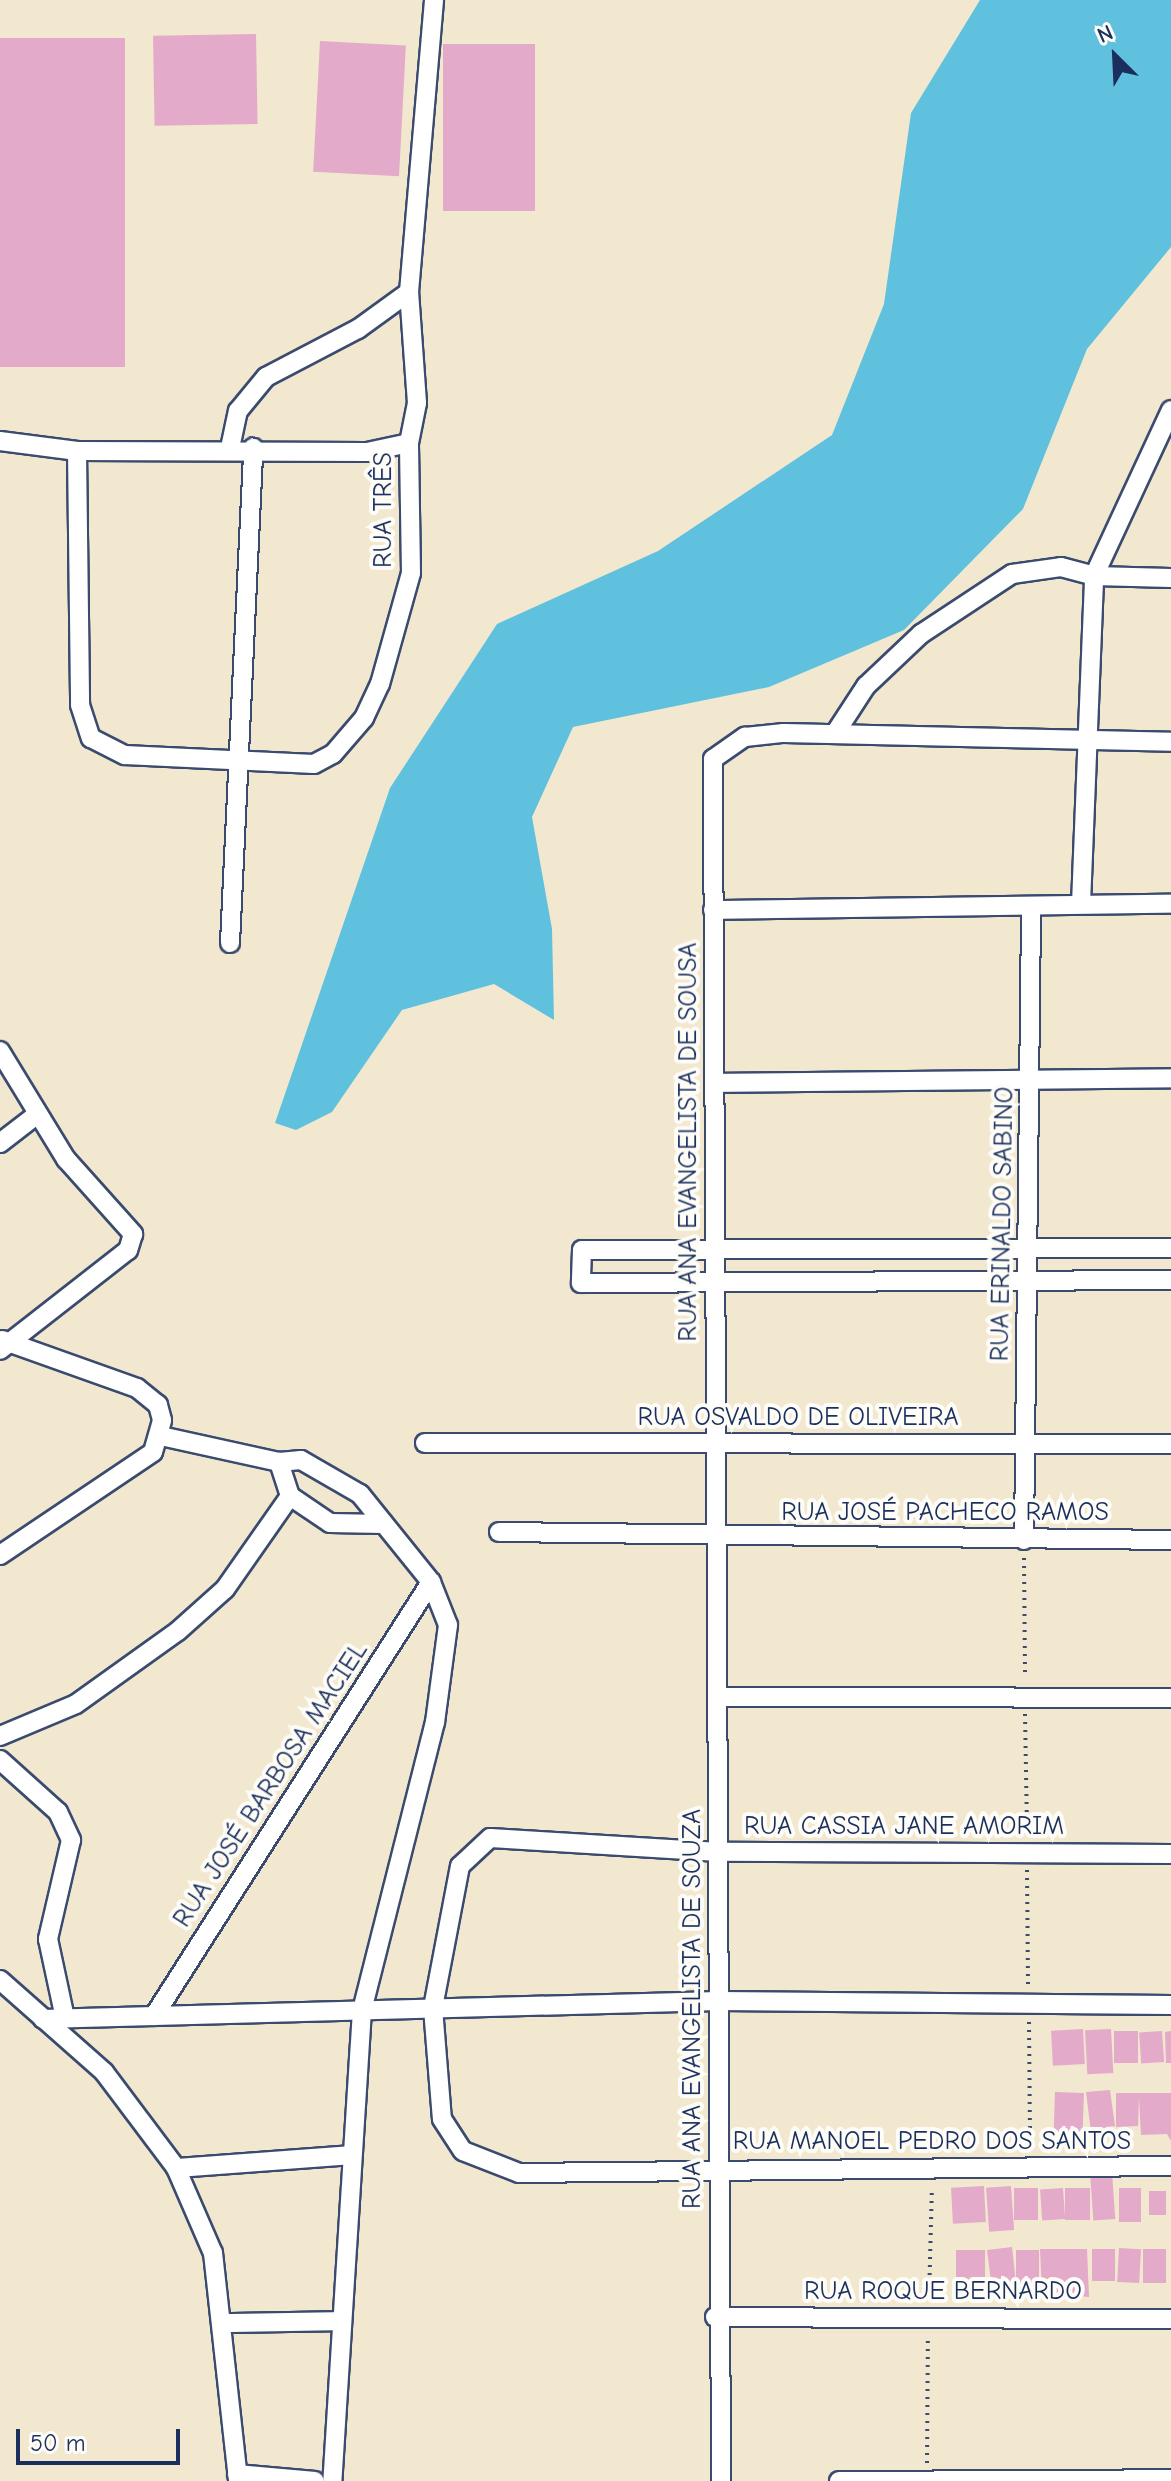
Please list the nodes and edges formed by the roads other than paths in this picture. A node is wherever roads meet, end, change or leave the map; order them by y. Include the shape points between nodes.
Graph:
1 (434, 0) edge
2 (409, 292) junction
3 (1171, 412) edge
4 (0, 441) edge
5 (409, 443) junction
6 (230, 448) junction
7 (253, 448) junction
8 (77, 451) junction
9 (1094, 576) junction
10 (1171, 578) edge
11 (836, 732) junction
12 (1091, 740) junction
13 (1171, 742) edge
14 (233, 761) junction
15 (1081, 904) junction
16 (1171, 904) edge
17 (1031, 909) junction
18 (713, 910) junction
19 (230, 943) dead end
20 (0, 1051) edge
21 (1031, 1077) junction
22 (1171, 1078) edge
23 (715, 1083) junction
24 (35, 1116) junction
25 (0, 1143) edge
26 (1171, 1248) edge
27 (1026, 1249) junction
28 (716, 1253) junction
29 (1171, 1280) edge
30 (1026, 1282) junction
31 (716, 1286) junction
32 (4, 1344) edge
33 (161, 1436) junction
34 (425, 1443) dead end
35 (718, 1444) junction
36 (1024, 1444) junction
37 (1171, 1444) edge
38 (279, 1462) junction
39 (290, 1496) junction
40 (384, 1524) junction
41 (499, 1532) dead end
42 (718, 1537) junction
43 (1024, 1540) junction
44 (1171, 1540) edge
45 (0, 1555) edge
46 (431, 1582) junction
47 (719, 1697) junction
48 (1171, 1698) edge
49 (0, 1736) edge
50 (0, 1760) edge
51 (719, 1852) junction
52 (1171, 1854) edge
53 (0, 1980) edge
54 (719, 2001) junction
55 (1171, 2005) edge
56 (433, 2008) junction
57 (362, 2010) junction
58 (154, 2016) junction
59 (65, 2018) junction
60 (43, 2019) junction
61 (351, 2155) junction
62 (1171, 2166) edge
63 (176, 2168) junction
64 (720, 2169) junction
65 (715, 2317) junction
66 (1171, 2319) edge
67 (338, 2321) junction
68 (226, 2323) junction
69 (238, 2478) edge
70 (1171, 2479) edge
71 (315, 2481) edge
72 (332, 2481) edge
73 (721, 2481) edge
74 (839, 2481) edge

1 - 2 street, RUA TRÊS
2 - 5 street, RUA TRÊS via 417,403
2 - 6 street via 266,377 238,411
3 - 9 street
4 - 8 street
5 - 7 street via 367,452
5 - 14 street, RUA TRÊS via 407,597 364,718 314,764
6 - 7 street
6 - 8 street
7 - 14 street
8 - 14 street, RUA TRÊS via 80,705 91,738 125,755
9 - 10 street
9 - 11 street via 1038,568 977,595 866,686
9 - 12 street
11 - 12 street
11 - 18 street, RUA ANA EVANGELISTA DE SOUSA via 745,737 713,759
12 - 13 street
12 - 15 street
14 - 19 street
15 - 16 street
15 - 17 street
17 - 18 street
17 - 21 street, RUA ERINALDO SABINO
18 - 23 street, RUA ANA EVANGELISTA DE SOUSA
20 - 24 street
21 - 22 street
21 - 23 street
21 - 27 street, RUA ERINALDO SABINO
23 - 28 street, RUA ANA EVANGELISTA DE SOUSA
24 - 25 street
24 - 32 street via 129,1226 133,1241
26 - 27 street
27 - 28 street
27 - 30 street, RUA ERINALDO SABINO
28 - 31 street, RUA ANA EVANGELISTA DE SOUSA
28 - 31 street via 582,1250 581,1283
29 - 30 street
30 - 31 street
30 - 36 street, RUA ERINALDO SABINO
31 - 35 street, RUA ANA EVANGELISTA DE SOUSA
32 - 33 street via 137,1388 158,1405
33 - 38 street
33 - 45 street via 124,1475
34 - 35 street, RUA OSVALDO DE OLIVEIRA
35 - 36 street, RUA OSVALDO DE OLIVEIRA
35 - 42 street, RUA ANA EVANGELISTA DE SOUSA
36 - 37 street, RUA OSVALDO DE OLIVEIRA
36 - 43 street, RUA ERINALDO SABINO
38 - 39 street
38 - 40 street via 301,1460 360,1494
39 - 40 street via 330,1523
39 - 49 street via 225,1589 178,1631 76,1704
40 - 46 street
41 - 42 street, RUA JOSÉ PACHECO RAMOS
42 - 43 street, RUA JOSÉ PACHECO RAMOS
42 - 47 street, RUA ANA EVANGELISTA DE SOUZA
43 - 44 street, RUA JOSÉ PACHECO RAMOS
46 - 57 street via 448,1625 435,1722
46 - 58 street, RUA JOSÉ BARBOSA MACIEL
47 - 48 street
47 - 51 street, RUA ANA EVANGELISTA DE SOUZA
50 - 59 street via 58,1812 71,1840 48,1939
51 - 52 street, RUA CASSIA JANE AMORIM
51 - 54 street, RUA ANA EVANGELISTA DE SOUZA
51 - 56 street, RUA CASSIA JANE AMORIM via 504,1837 477,1844 460,1866 449,1904
53 - 60 street
54 - 55 street
54 - 56 street
54 - 64 street, RUA ANA EVANGELISTA DE SOUZA
56 - 57 street
56 - 64 street, RUA MANOEL PEDRO DOS SANTOS via 442,2119 463,2151 482,2163 563,2175
57 - 58 street
57 - 61 street
58 - 59 street
59 - 60 street
60 - 63 street via 104,2072
61 - 63 street
61 - 67 street
62 - 64 street, RUA MANOEL PEDRO DOS SANTOS
63 - 68 street via 213,2253
64 - 65 street, RUA ANA EVANGELISTA DE SOUZA
65 - 66 street, RUA ROQUE BERNARDO
65 - 73 street, RUA ANA EVANGELISTA DE SOUZA
67 - 68 street
67 - 72 street
68 - 69 street
69 - 71 street
70 - 74 street

